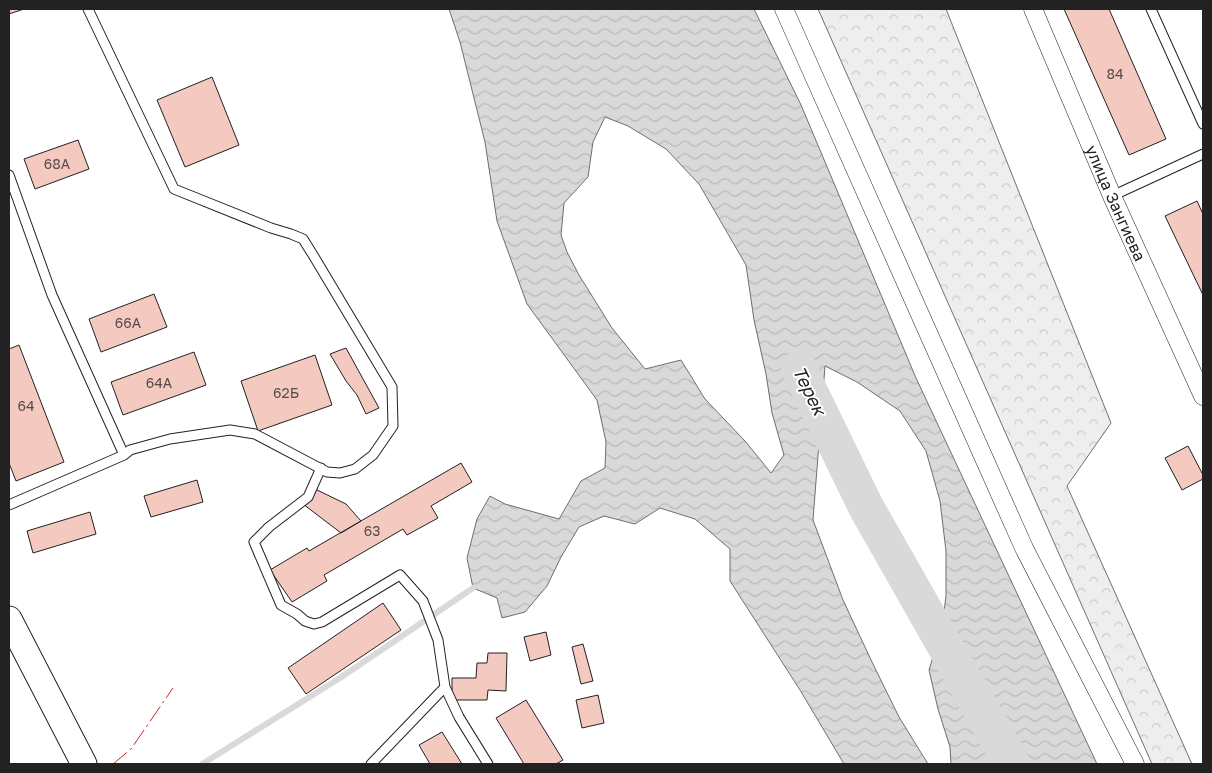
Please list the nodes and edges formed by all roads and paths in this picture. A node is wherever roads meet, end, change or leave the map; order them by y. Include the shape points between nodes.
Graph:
1 (88, 9) edge
2 (784, 9) edge
3 (1033, 9) edge
4 (1151, 9) edge
5 (1203, 124) edge
6 (1203, 154) edge
7 (9, 175) edge
8 (1112, 196) junction
9 (1203, 396) edge
10 (124, 455) junction
11 (321, 468) junction
12 (9, 505) edge
13 (9, 619) edge
14 (445, 687) junction
15 (84, 764) edge
16 (371, 764) edge
17 (488, 764) edge
18 (1135, 764) edge

1 - 11 lane via 174,189 303,240 392,387 393,426 373,455 355,469 340,473
2 - 18 street via 1024,548
3 - 8 street, улица Зангиева
4 - 5 lane
6 - 8 lane
7 - 10 lane via 52,295
8 - 9 street, улица Зангиева
10 - 11 lane via 130,450 170,440 230,430 254,434
10 - 12 lane
11 - 14 lane via 308,497 254,542 281,605 305,622 322,622 400,575 423,601 438,640
13 - 15 main road
14 - 16 lane
14 - 17 lane

